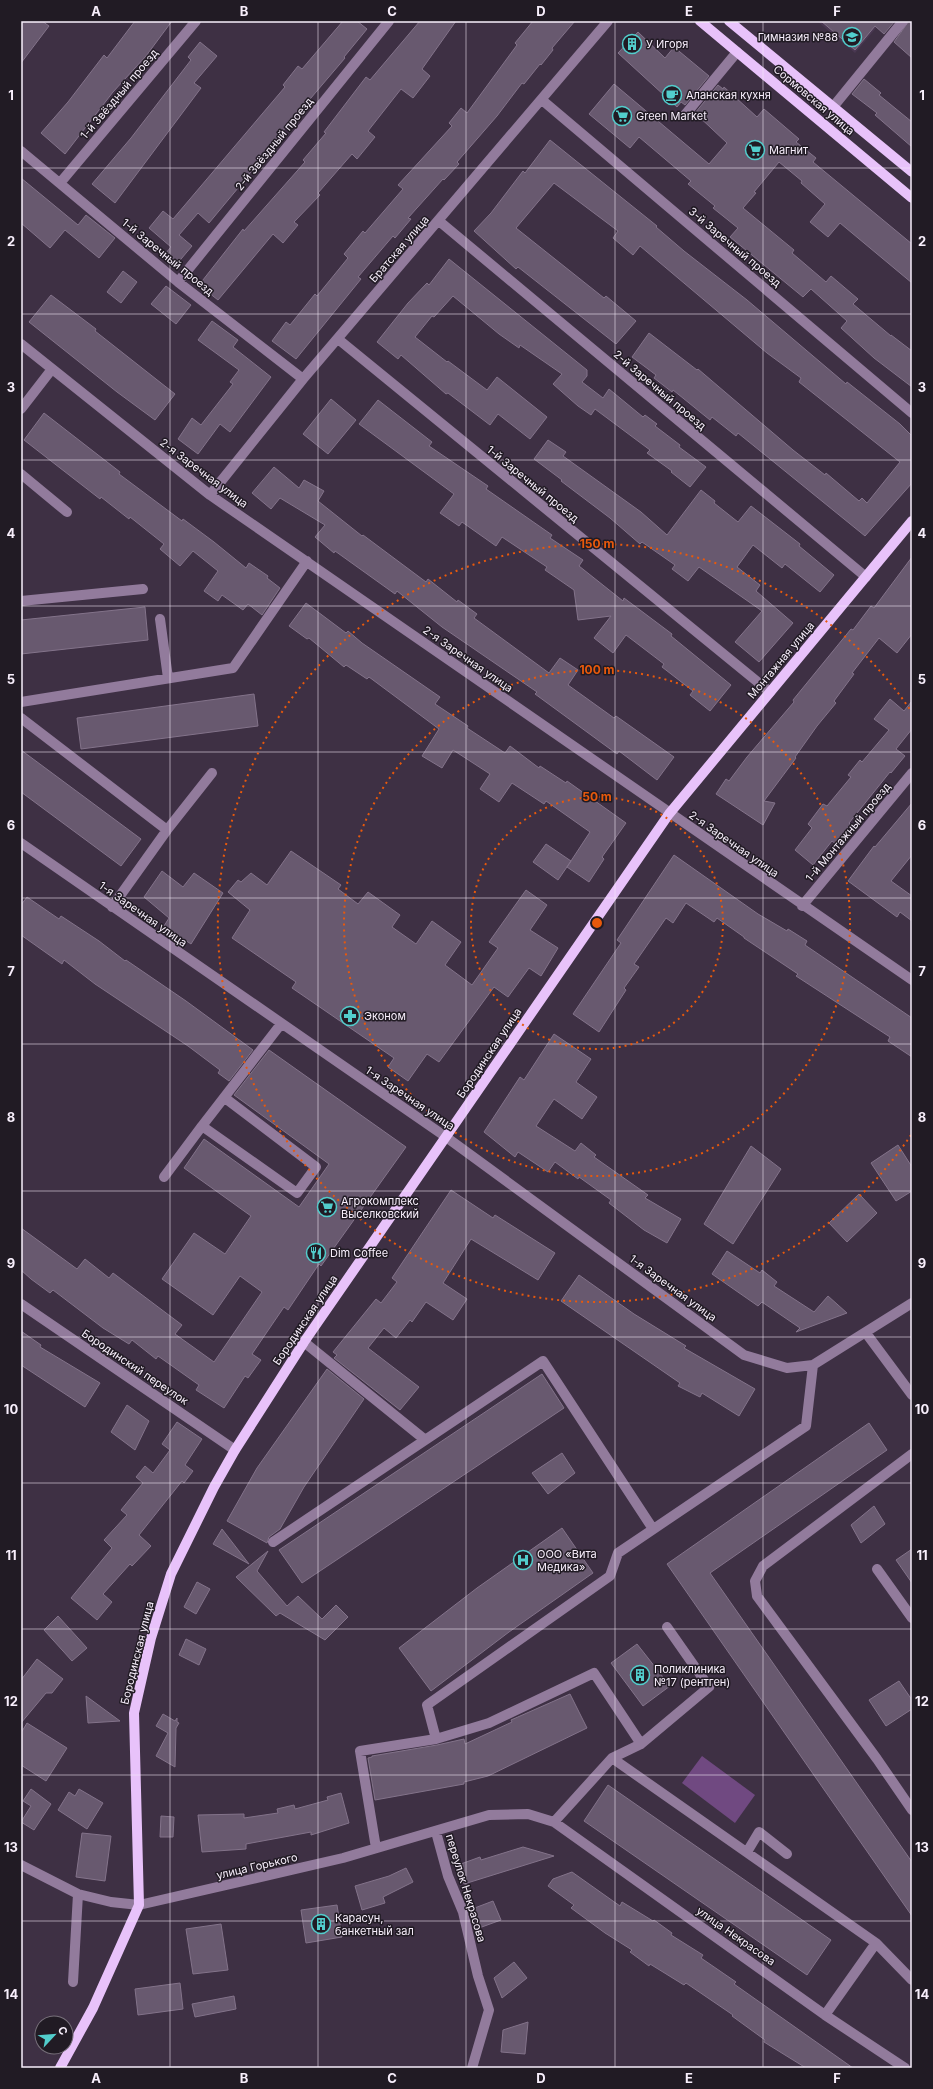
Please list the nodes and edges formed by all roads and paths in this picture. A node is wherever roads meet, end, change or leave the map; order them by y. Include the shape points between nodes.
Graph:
1 (196, 21) edge
2 (389, 21) edge
3 (608, 21) edge
4 (700, 21) edge
5 (729, 21) edge
6 (903, 21) edge
7 (737, 52) junction
8 (542, 100) junction
9 (833, 107) junction
10 (684, 116) dead end
11 (21, 151) edge
12 (912, 172) edge
13 (60, 183) junction
14 (912, 198) edge
15 (439, 221) junction
16 (178, 282) junction
17 (338, 339) junction
18 (21, 344) edge
19 (52, 368) junction
20 (302, 379) junction
21 (21, 409) edge
22 (912, 412) edge
23 (21, 474) edge
24 (210, 495) junction
25 (67, 512) dead end
26 (912, 521) edge
27 (307, 562) junction
28 (866, 577) junction
29 (143, 589) dead end
30 (21, 601) edge
31 (160, 620) dead end
32 (168, 678) junction
33 (770, 692) junction
34 (21, 702) edge
35 (21, 718) edge
36 (212, 773) dead end
37 (912, 773) edge
38 (669, 814) junction
39 (167, 830) junction
40 (21, 843) edge
41 (802, 906) junction
42 (112, 907) junction
43 (912, 980) edge
44 (281, 1024) junction
45 (225, 1098) junction
46 (202, 1126) junction
47 (446, 1137) junction
48 (164, 1177) dead end
49 (912, 1303) edge
50 (21, 1304) edge
51 (866, 1333) junction
52 (304, 1342) junction
53 (813, 1365) junction
54 (912, 1395) edge
55 (424, 1439) junction
56 (235, 1450) junction
57 (912, 1454) edge
58 (653, 1529) junction
59 (273, 1542) dead end
60 (877, 1569) dead end
61 (912, 1618) edge
62 (667, 1627) dead end
63 (436, 1738) junction
64 (641, 1744) junction
65 (612, 1758) junction
66 (912, 1810) edge
67 (554, 1822) junction
68 (436, 1832) junction
69 (376, 1848) junction
70 (747, 1852) junction
71 (787, 1854) dead end
72 (21, 1865) edge
73 (78, 1894) junction
74 (139, 1905) junction
75 (876, 1943) junction
76 (912, 1980) edge
77 (73, 1982) dead end
78 (825, 2015) junction
79 (60, 2068) edge
80 (472, 2068) edge
81 (905, 2068) edge

1 - 13 street, 1-й Звёздный проезд
2 - 16 street, 2-й Звёздный проезд
3 - 8 street, Братская улица
4 - 7 main road, Сормовская улица
5 - 9 main road, Сормовская улица
6 - 9 street
7 - 10 street
7 - 14 main road, Сормовская улица
8 - 15 street, Братская улица
8 - 22 street, 3-й Заречный проезд
9 - 12 main road, Сормовская улица
11 - 13 street, 1-й Заречный проезд
13 - 16 street, 1-й Заречный проезд
15 - 17 street, Братская улица
15 - 28 street, 2-й Заречный проезд
16 - 20 street, 1-й Заречный проезд
17 - 20 street, Братская улица
17 - 33 street, 1-й Заречный проезд
18 - 19 street, 2-я Заречная улица
19 - 21 street
19 - 24 street, 2-я Заречная улица
20 - 24 street, Братская улица
23 - 25 street
24 - 27 street, 2-я Заречная улица
26 - 28 main road, Монтажная улица
27 - 32 street via 233,668
27 - 38 street, 2-я Заречная улица
28 - 33 main road, Монтажная улица
29 - 30 street
31 - 32 street
32 - 34 street
33 - 38 main road, Монтажная улица
35 - 39 street
36 - 39 street
37 - 41 street, 1-й Монтажный проезд
38 - 41 street, 2-я Заречная улица
38 - 47 main road, Бородинская улица
39 - 42 street
40 - 42 street, 1-я Заречная улица
41 - 43 street, 2-я Заречная улица
42 - 44 street, 1-я Заречная улица
44 - 45 street
44 - 47 street, 1-я Заречная улица
45 - 46 street
45 - 46 street via 316,1167 297,1193
46 - 48 street
47 - 52 main road, Бородинская улица
47 - 53 street, 1-я Заречная улица via 744,1355 787,1368
49 - 51 street
50 - 56 street, Бородинский переулок
51 - 53 street
51 - 54 street
52 - 55 street
52 - 56 main road, Бородинская улица
53 - 58 street via 806,1426
55 - 58 street via 543,1361
55 - 59 street
56 - 74 main road, Бородинская улица via 171,1574 151,1638 134,1713
57 - 66 street via 763,1566 755,1581 757,1596
58 - 63 street via 618,1553 610,1576 427,1705
60 - 61 street
62 - 64 street via 709,1687
63 - 64 street via 489,1723 594,1673
63 - 69 street via 360,1751
64 - 65 street
65 - 67 street
65 - 70 street
67 - 68 street, улица Горького via 528,1814 489,1815
67 - 78 street, улица Некрасова
68 - 69 street, улица Горького
68 - 80 street, переулок Некрасова via 448,1876 463,1912 489,2010
69 - 74 street, улица Горького via 343,1858
70 - 71 street via 759,1832
70 - 75 street
72 - 73 street, улица Горького
73 - 74 street, улица Горького via 110,1902
73 - 77 street
74 - 79 main road via 93,2008
75 - 76 street
75 - 78 street
78 - 81 street, улица Некрасова

